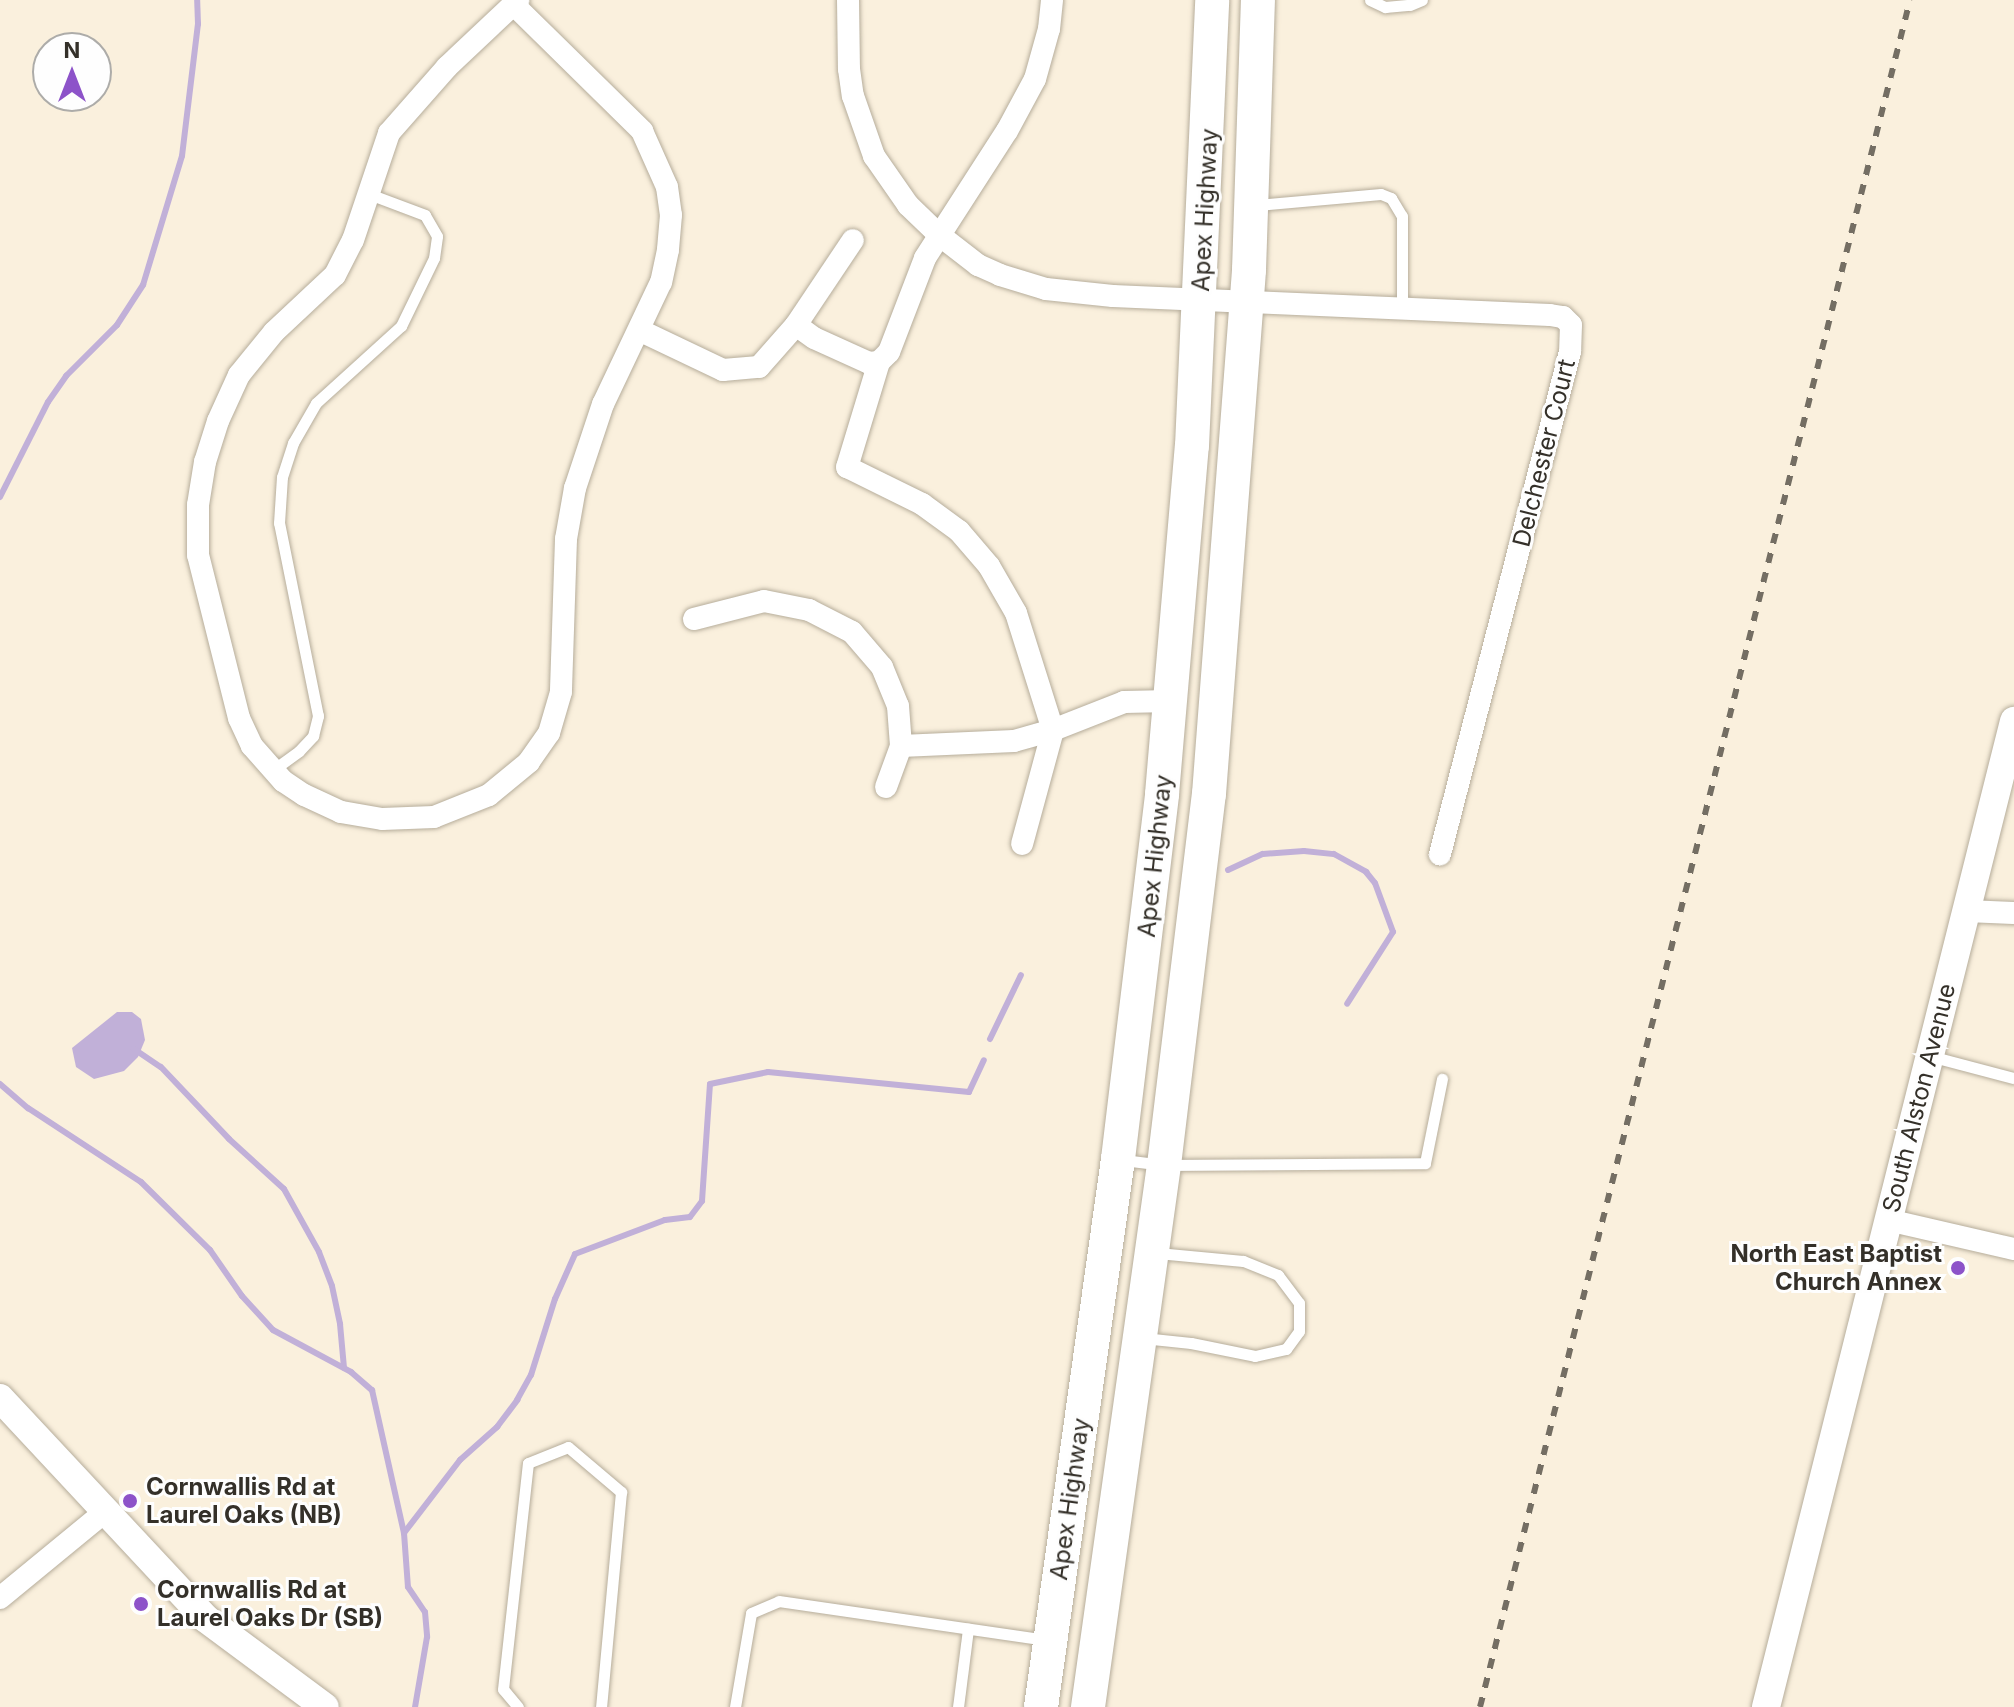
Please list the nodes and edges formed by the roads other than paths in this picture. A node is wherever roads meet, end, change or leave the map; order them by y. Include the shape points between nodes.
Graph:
1 (848, 0) edge
2 (1052, 0) edge
3 (1212, 0) edge
4 (1258, 0) edge
5 (1370, 0) edge
6 (1422, 0) edge
7 (516, 2) edge
8 (369, 194) junction
9 (1252, 206) junction
10 (938, 234) junction
11 (853, 240) dead end
12 (1201, 301) junction
13 (1244, 303) junction
14 (1402, 310) junction
15 (796, 325) junction
16 (639, 330) junction
17 (879, 362) junction
18 (694, 619) dead end
19 (1171, 701) junction
20 (2014, 721) edge
21 (1053, 730) junction
22 (901, 746) junction
23 (273, 770) junction
24 (886, 787) dead end
25 (1022, 844) dead end
26 (1440, 854) dead end
27 (1966, 911) junction
28 (2014, 913) edge
29 (1930, 1056) junction
30 (2013, 1078) edge
31 (1442, 1079) dead end
32 (1118, 1159) junction
33 (1164, 1165) junction
34 (1888, 1220) junction
35 (2014, 1249) edge
36 (1151, 1251) junction
37 (1139, 1337) junction
38 (0, 1398) edge
39 (106, 1511) junction
40 (0, 1598) edge
41 (968, 1629) junction
42 (1050, 1641) junction
43 (325, 1707) edge
44 (518, 1707) edge
45 (601, 1707) edge
46 (735, 1707) edge
47 (958, 1707) edge
48 (1041, 1707) edge
49 (1088, 1707) edge
50 (1766, 1707) edge

1 - 10 street, Delchester Court via 849,69 859,118 886,177
2 - 10 street via 1035,79
3 - 12 main road, Apex Highway
4 - 9 main road, Apex Highway
5 - 6 lane via 1385,7
7 - 8 street via 447,67 389,133
7 - 16 street via 632,118 656,157 671,215 668,250 661,282
8 - 23 street via 335,275 274,332 239,375 205,462 198,555 239,718 252,746
8 - 23 lane via 425,215 437,236 434,258 401,326 316,403 293,443 279,523 318,716 313,736
9 - 13 main road, Apex Highway
9 - 14 lane via 1381,194 1391,198 1402,216
10 - 12 street, Delchester Court via 978,265 1020,283 1065,292
10 - 17 street via 889,352
11 - 15 street
12 - 13 street, Delchester Court
12 - 19 main road, Apex Highway
13 - 14 street, Delchester Court
13 - 33 main road, Apex Highway via 1210,780
14 - 26 street, Delchester Court via 1550,315 1563,317 1572,334
15 - 16 street via 759,367 740,371 704,364
15 - 17 street via 855,358
16 - 23 street via 603,404 575,488 566,539 561,692 549,733 529,762 489,795 434,817 382,819 328,806
17 - 21 street via 847,467 922,504 959,531 989,566 1016,613
18 - 22 street via 764,601 809,610 852,632 882,667 898,706
19 - 21 street via 1124,702
19 - 32 main road, Apex Highway
20 - 27 street, South Alston Avenue
21 - 22 street via 1014,741
21 - 25 street
22 - 24 street
27 - 28 street
27 - 29 street, South Alston Avenue
29 - 30 lane
29 - 34 street, South Alston Avenue
31 - 33 lane via 1425,1163
32 - 33 lane
32 - 42 main road, Apex Highway
33 - 36 main road, Apex Highway
34 - 35 street
34 - 50 street, South Alston Avenue
36 - 37 main road, Apex Highway
36 - 37 lane via 1243,1261 1278,1275 1299,1303 1299,1331 1286,1349 1255,1356
37 - 49 main road, Apex Highway
38 - 39 street
39 - 40 street
39 - 43 street via 205,1618
41 - 42 lane
41 - 46 lane via 779,1601 751,1613
41 - 47 lane
42 - 48 main road, Apex Highway
44 - 45 lane via 503,1689 528,1463 568,1447 621,1492

